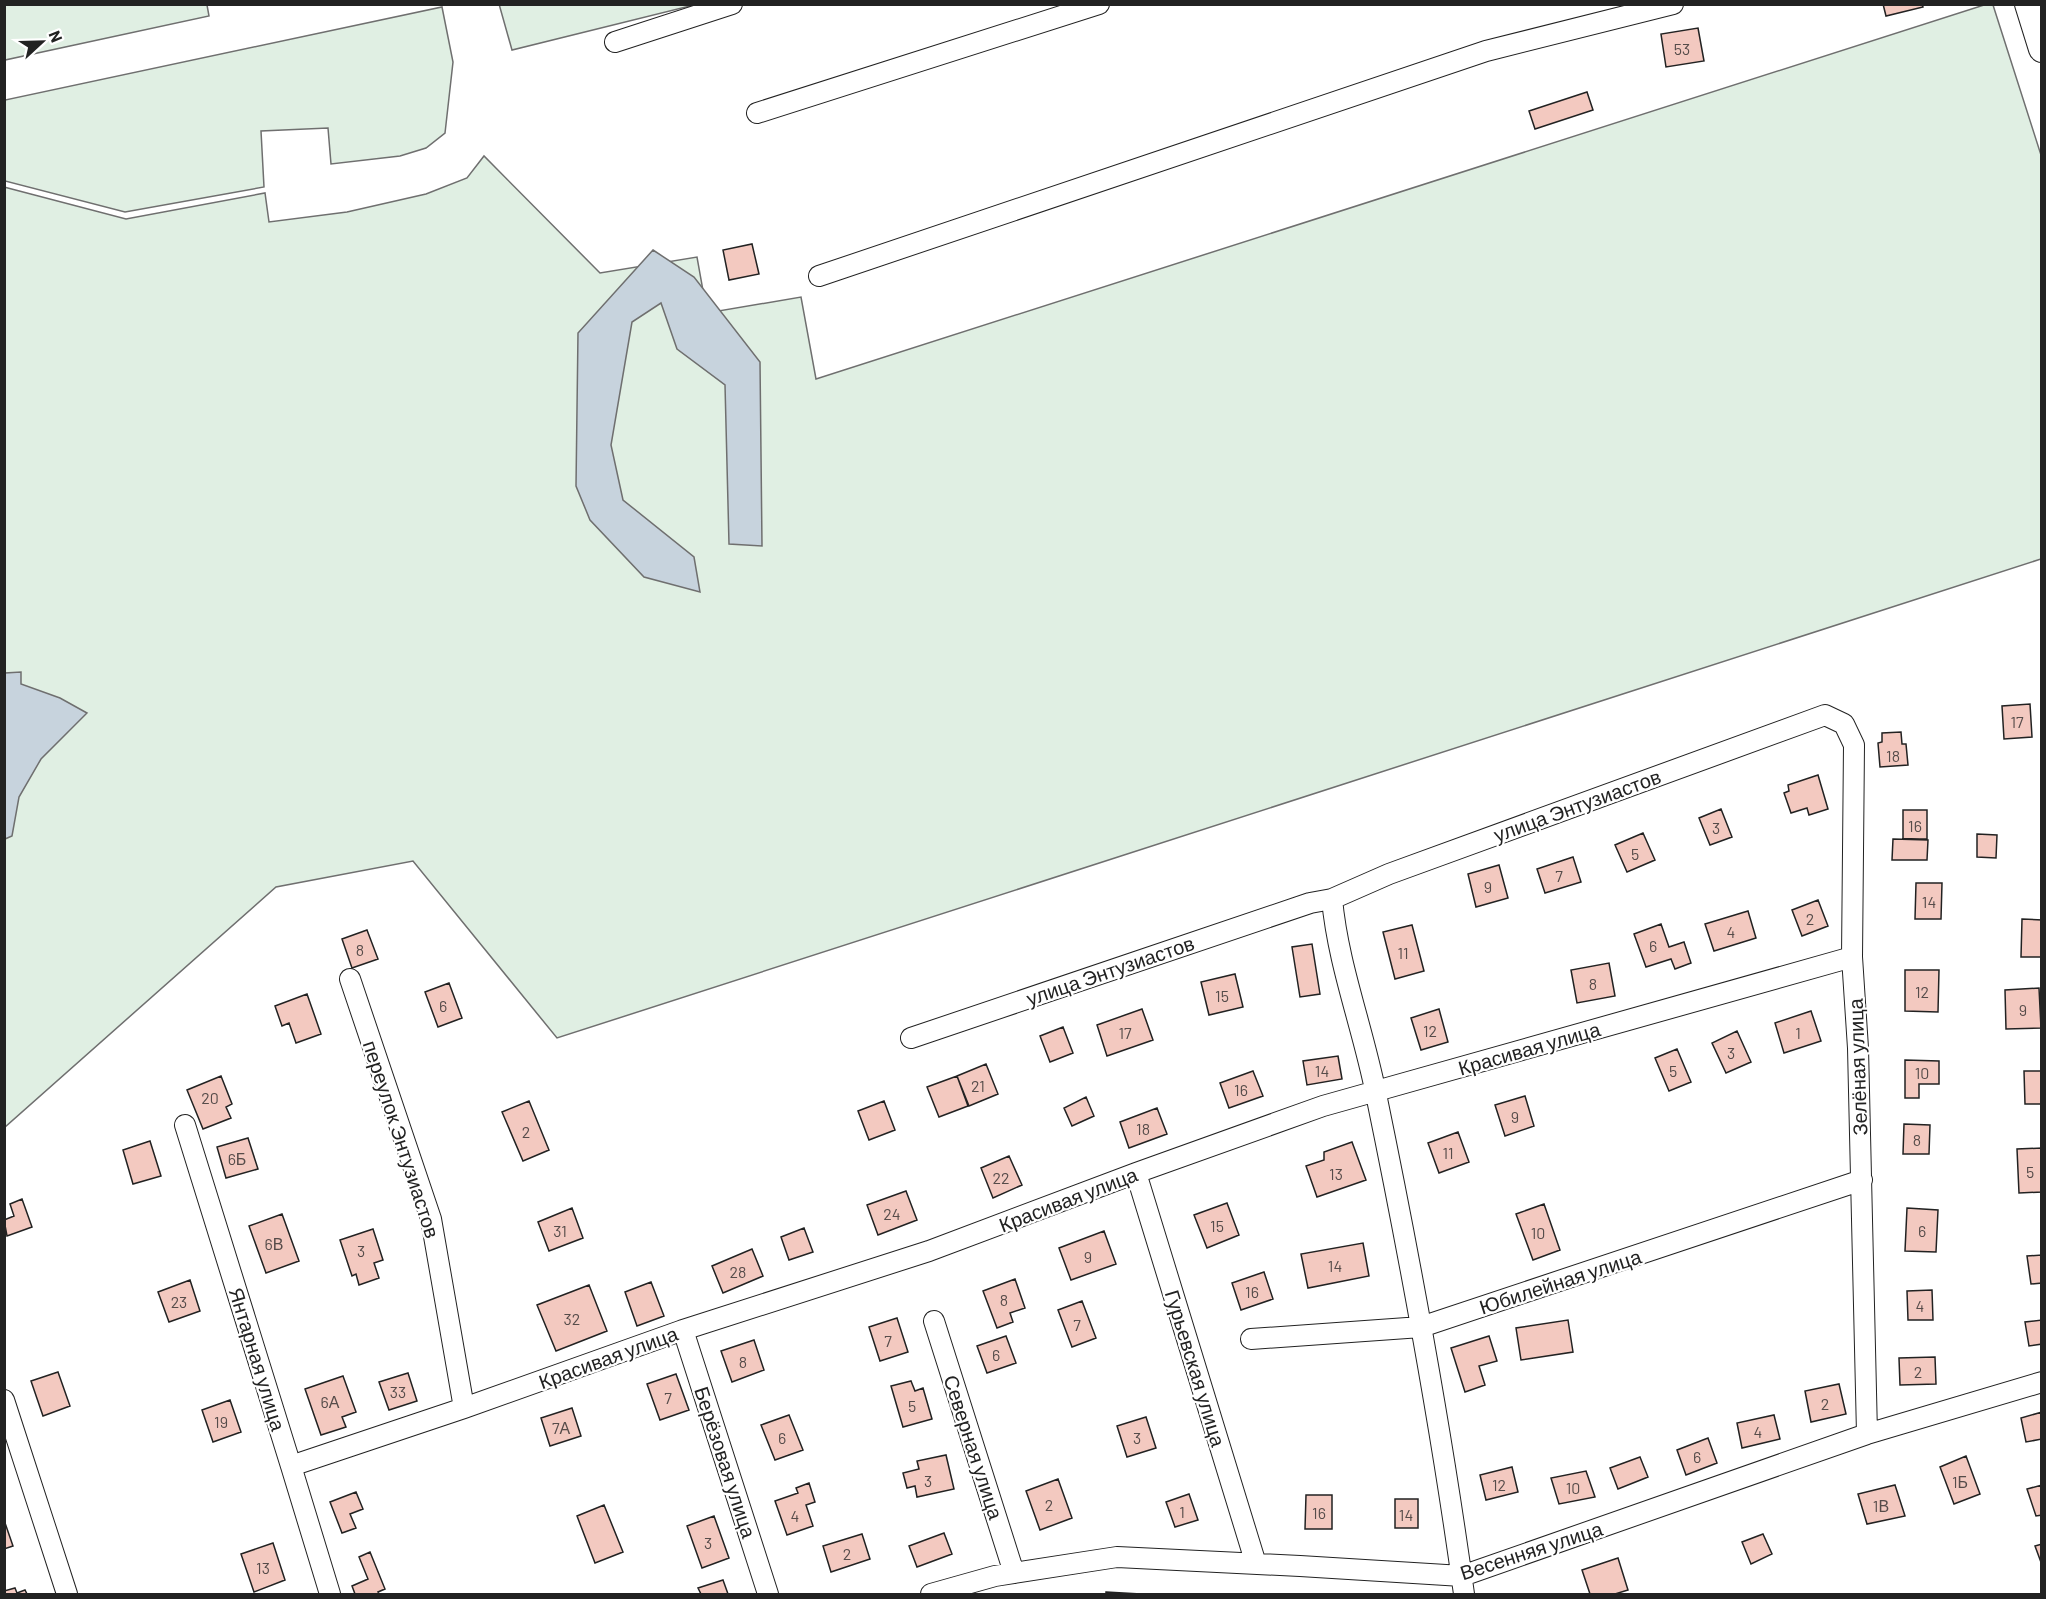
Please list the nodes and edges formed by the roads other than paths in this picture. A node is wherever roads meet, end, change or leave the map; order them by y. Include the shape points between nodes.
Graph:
1 (732, 4) edge
2 (1099, 4) edge
3 (1673, 4) edge
4 (2028, 4) edge
5 (615, 42) dead end
6 (2042, 49) edge
7 (757, 113) dead end
8 (819, 276) dead end
9 (1825, 715) joint
10 (1332, 899) junction
11 (1852, 957) junction
12 (350, 979) dead end
13 (911, 1038) dead end
14 (1376, 1091) junction
15 (185, 1125) dead end
16 (1136, 1173) junction
17 (1862, 1180) junction
18 (934, 1321) dead end
19 (1421, 1327) junction
20 (683, 1330) junction
21 (1251, 1339) dead end
22 (2042, 1382) edge
23 (4, 1400) edge
24 (464, 1408) junction
25 (1867, 1434) junction
26 (291, 1466) junction
27 (1256, 1564) junction
28 (1001, 1581) edge
29 (1463, 1585) edge
30 (67, 1594) edge
31 (330, 1594) edge
32 (768, 1594) edge
33 (931, 1594) edge

1 - 5 street
2 - 7 street
3 - 8 street via 1486,51
4 - 6 main road
9 - 10 street, улица Энтузиастов via 1389,874
9 - 11 street, Зелёная улица via 1844,724 1854,745
10 - 13 street, улица Энтузиастов via 1310,903
10 - 14 street via 1334,928
11 - 14 street, Красивая улица
11 - 17 street, Зелёная улица
12 - 24 street, переулок Энтузиастов via 431,1220
14 - 16 street, Красивая улица
14 - 19 street
15 - 26 street, Янтарная улица
16 - 20 street, Красивая улица via 929,1251
16 - 27 street, Гурьевская улица
17 - 19 street, Юбилейная улица
17 - 25 street, Зелёная улица
18 - 28 street, Северная улица
19 - 21 street, Юбилейная улица
19 - 29 street
20 - 24 street, Красивая улица
20 - 32 street, Берёзовая улица
22 - 25 street, Весенняя улица
23 - 30 street
24 - 26 street, Красивая улица
25 - 29 street, Весенняя улица
26 - 31 street, Янтарная улица
27 - 28 street, Весенняя улица via 1117,1557
27 - 29 street, Весенняя улица
28 - 33 street, Весенняя улица

